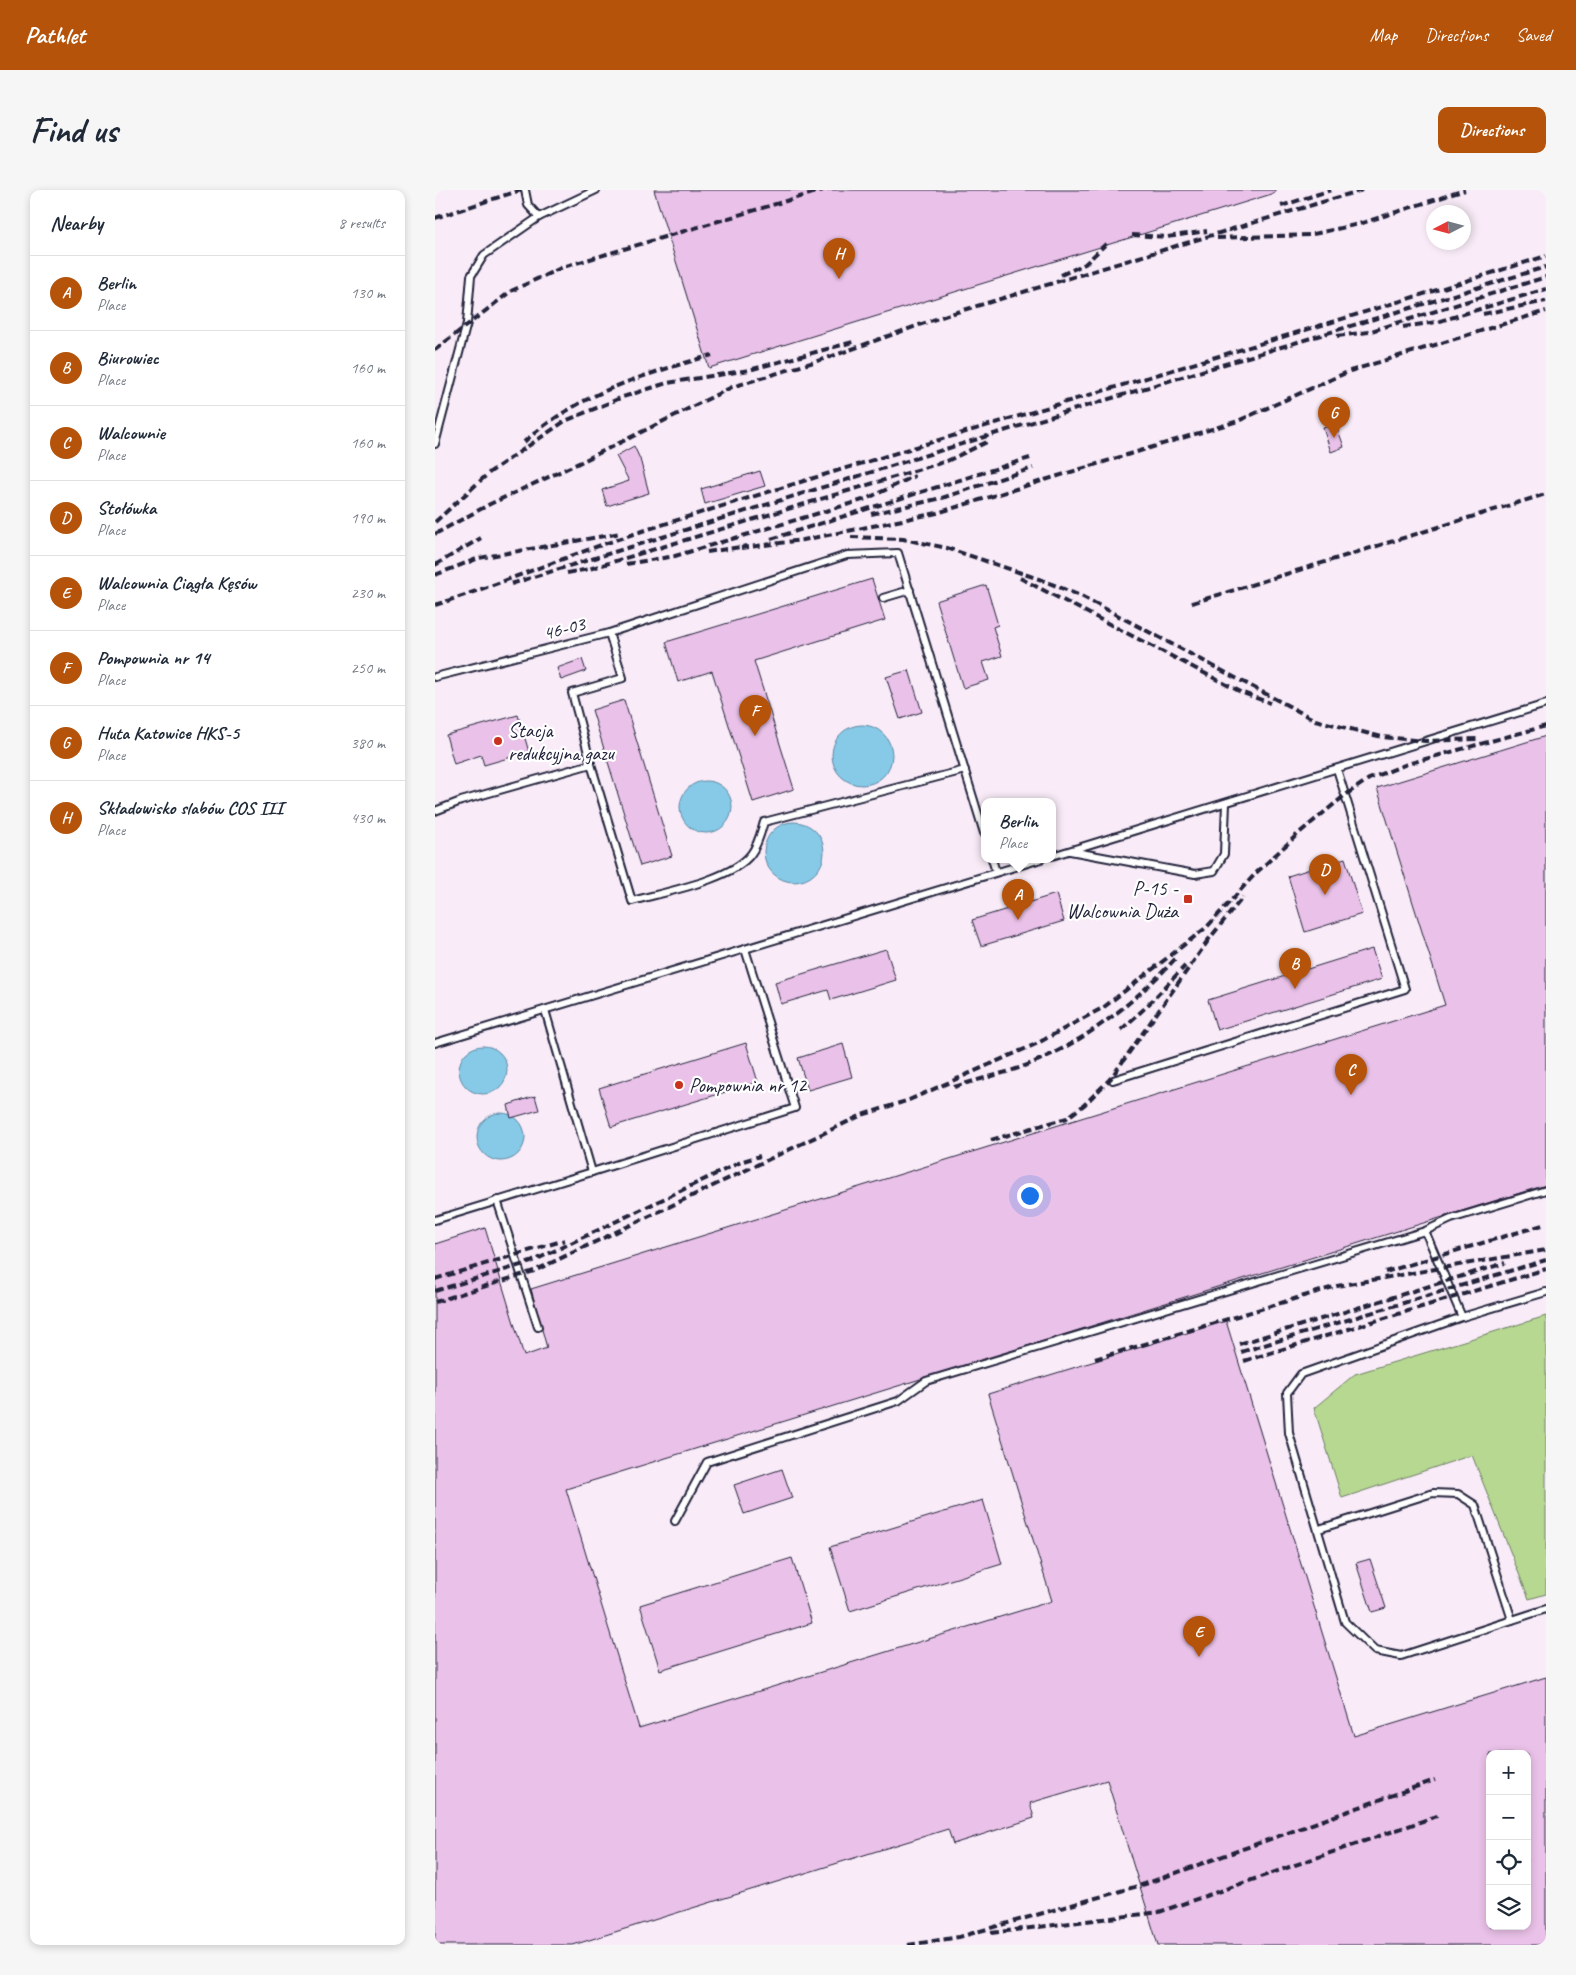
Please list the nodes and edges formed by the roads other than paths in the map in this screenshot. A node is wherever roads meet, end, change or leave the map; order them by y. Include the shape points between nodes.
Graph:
1 (525, 190) edge
2 (596, 190) edge
3 (539, 218) junction
4 (437, 428) edge
5 (435, 444) edge
6 (910, 590) junction
7 (883, 598) dead end
8 (609, 633) junction
9 (435, 677) edge
10 (1546, 704) edge
11 (591, 764) junction
12 (1337, 768) junction
13 (965, 770) junction
14 (1226, 802) junction
15 (435, 811) edge
16 (981, 823) edge
17 (1068, 851) junction
18 (1056, 855) edge
19 (993, 863) edge
20 (1027, 863) edge
21 (996, 872) junction
22 (745, 949) junction
23 (545, 1010) junction
24 (435, 1043) edge
25 (1113, 1080) dead end
26 (591, 1172) junction
27 (1546, 1190) edge
28 (497, 1200) junction
29 (435, 1220) edge
30 (1425, 1231) junction
31 (1546, 1292) edge
32 (1462, 1317) junction
33 (539, 1327) dead end
34 (675, 1521) dead end
35 (1319, 1529) junction
36 (1546, 1609) edge
37 (1512, 1620) junction

1 - 3 lane via 529,205
2 - 3 lane
3 - 4 lane via 484,255 471,276 467,323
4 - 5 lane
6 - 7 lane
6 - 8 lane via 898,553 847,555
6 - 13 lane
8 - 9 lane, 46-03
8 - 11 lane, 46-03 via 623,678 572,693
10 - 12 lane
11 - 13 lane via 632,901 740,866 752,852 765,822
11 - 15 lane
12 - 14 lane
12 - 25 lane via 1405,989
13 - 16 lane
14 - 17 lane
14 - 17 lane via 1224,854 1214,871 1195,874
17 - 18 lane
19 - 21 lane
20 - 21 lane
21 - 22 lane
22 - 23 lane
22 - 26 lane via 795,1108
23 - 24 lane
23 - 26 lane
26 - 28 lane
27 - 30 lane via 1451,1219
28 - 29 lane
28 - 33 lane
30 - 32 lane
30 - 34 lane via 926,1381 898,1401 707,1462
31 - 32 lane
32 - 35 lane via 1301,1374 1287,1393 1289,1433
35 - 37 lane via 1345,1622 1375,1651 1401,1656
35 - 37 lane via 1433,1493 1458,1494 1475,1505
36 - 37 lane

